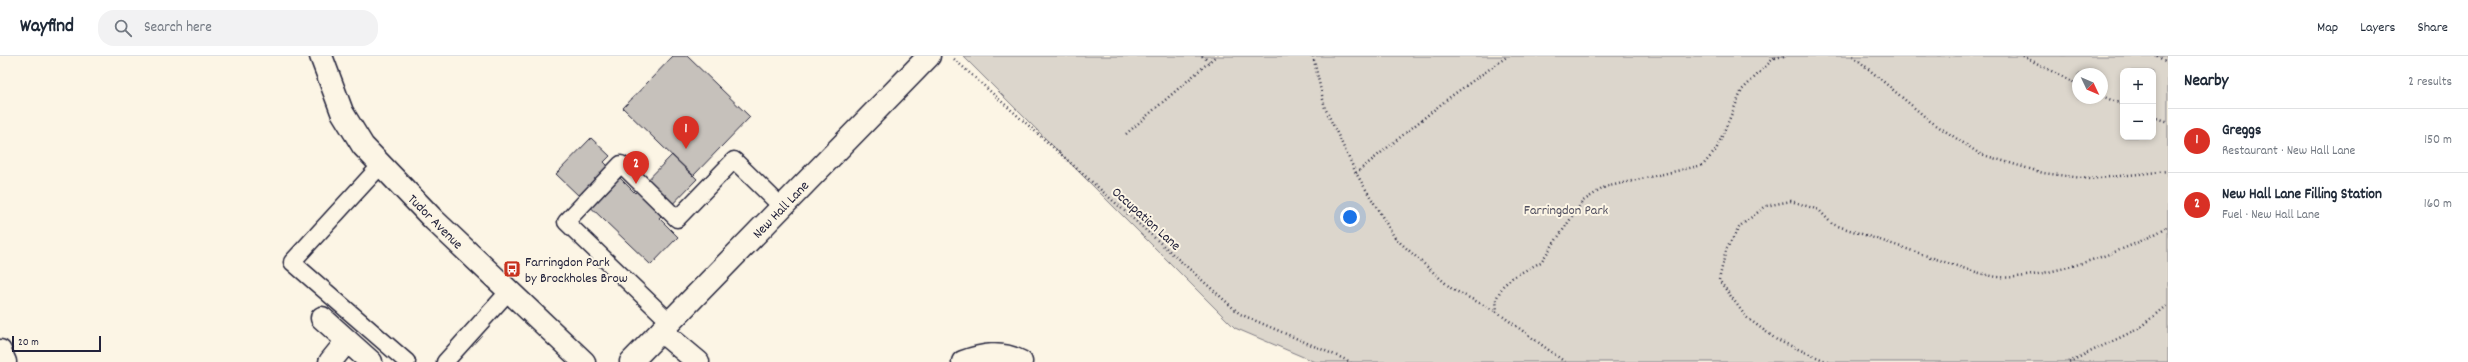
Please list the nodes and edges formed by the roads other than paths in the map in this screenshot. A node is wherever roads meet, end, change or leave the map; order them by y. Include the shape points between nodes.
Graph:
1 (321, 56) edge
2 (929, 56) edge
3 (381, 165) junction
4 (782, 207) junction
5 (509, 291) junction
6 (322, 318) dead end
7 (665, 326) junction
8 (347, 341) junction
9 (0, 351) edge
10 (5, 362) edge
11 (330, 362) edge
12 (371, 362) edge
13 (407, 362) edge
14 (445, 362) edge
15 (584, 362) edge
16 (631, 362) edge
17 (698, 362) edge
18 (963, 362) edge
19 (1021, 362) edge

1 - 3 main road, Tudor Avenue via 342,112 363,146
2 - 4 main road, New Hall Lane
3 - 5 main road, Tudor Avenue via 434,220
3 - 13 lane via 292,262
4 - 7 main road, New Hall Lane
4 - 7 lane via 734,160 677,219 621,164 566,222
5 - 14 lane
5 - 15 main road, Tudor Avenue
6 - 8 main road
7 - 16 main road, New Hall Lane
7 - 17 main road
8 - 11 main road
8 - 12 main road
9 - 10 main road
18 - 19 main road via 983,354 1012,357

